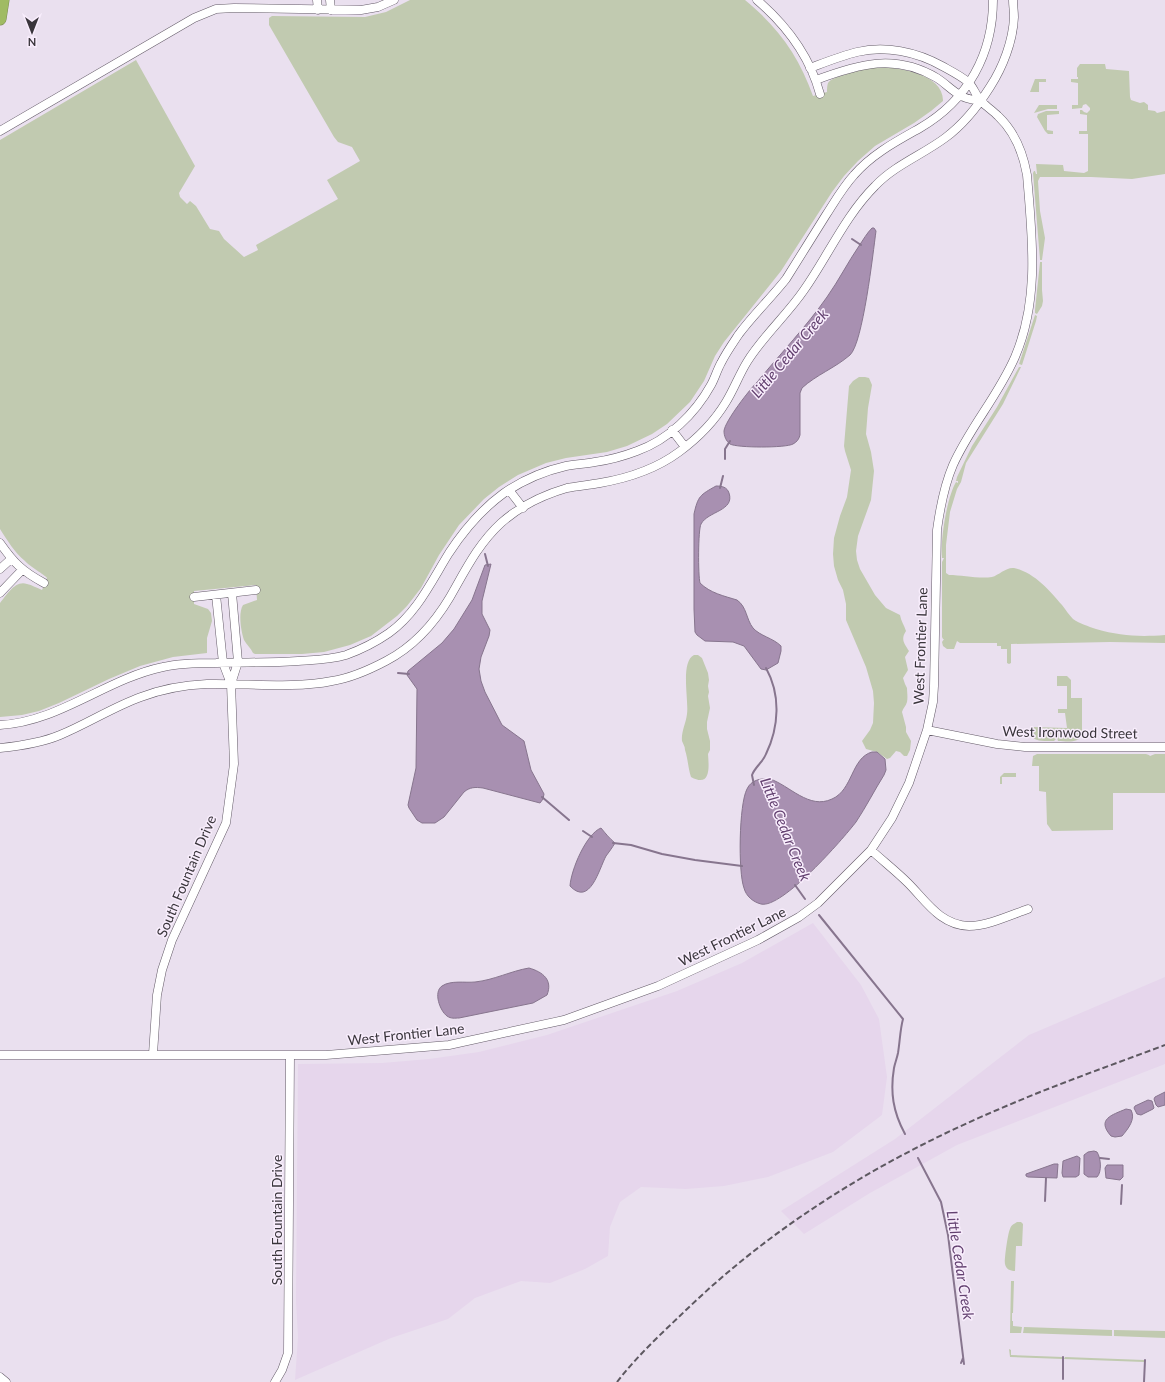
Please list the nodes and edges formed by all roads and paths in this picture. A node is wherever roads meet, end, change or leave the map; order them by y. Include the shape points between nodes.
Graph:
1 (3, 0) edge
2 (317, 0) edge
3 (330, 0) edge
4 (394, 0) edge
5 (757, 0) edge
6 (993, 0) edge
7 (1013, 0) edge
8 (318, 10) junction
9 (331, 10) junction
10 (0, 19) edge
11 (810, 68) junction
12 (816, 80) junction
13 (969, 83) junction
14 (820, 94) dead end
15 (960, 96) junction
16 (980, 101) junction
17 (0, 131) edge
18 (672, 430) junction
19 (685, 447) junction
20 (509, 490) junction
21 (523, 508) junction
22 (0, 543) edge
23 (11, 559) junction
24 (0, 569) edge
25 (22, 570) junction
26 (44, 583) dead end
27 (256, 590) dead end
28 (0, 593) edge
29 (232, 593) junction
30 (216, 595) junction
31 (194, 597) dead end
32 (238, 662) junction
33 (222, 663) junction
34 (231, 684) junction
35 (0, 725) edge
36 (927, 730) junction
37 (1165, 747) edge
38 (0, 748) edge
39 (871, 850) junction
40 (1028, 909) dead end
41 (153, 1054) junction
42 (0, 1055) edge
43 (290, 1055) junction
44 (0, 1378) edge
45 (6, 1382) edge
46 (275, 1382) edge

1 - 10 highway
2 - 8 street
3 - 9 street
4 - 9 street via 371,9
5 - 11 street via 780,21
6 - 13 street via 991,31 986,49
7 - 16 street via 1014,18 1010,43 992,85
8 - 9 street
8 - 17 street via 224,8 211,11
11 - 12 street
11 - 13 street via 858,52 895,51 932,61
12 - 14 street
12 - 15 street via 854,66 896,63 930,74
13 - 15 street
13 - 16 street
15 - 16 street
15 - 18 street via 922,127 870,160 854,175 782,283 741,331 698,405 688,418
16 - 19 street via 965,121 946,137 885,176 862,200 804,291 750,357 721,410 697,438
16 - 36 street, West Frontier Lane via 1006,124 1019,143 1025,161 1031,229 1032,285 1025,327 1015,357 953,466 940,508 936,556 934,686
18 - 19 street
18 - 20 street via 639,450 544,472
19 - 21 street via 664,462 640,473 563,489 533,501
20 - 21 street
20 - 32 street via 488,506 461,534 418,604 389,633 368,646 346,655 320,660
21 - 34 street via 500,524 483,542 439,614 412,644 396,655 355,675 333,681 301,684
22 - 23 street
23 - 24 street
23 - 25 street
25 - 26 street
25 - 28 street
27 - 29 street
29 - 30 street
29 - 32 street, South Fountain Drive
30 - 31 street
30 - 33 street, South Fountain Drive
32 - 33 street
32 - 34 street, South Fountain Drive
33 - 34 street, South Fountain Drive
33 - 35 street via 187,663 162,667 129,677 54,713
34 - 38 street via 190,685 162,690 128,702 60,735
34 - 41 street, South Fountain Drive via 234,764 226,824 172,940 162,970 157,995
36 - 37 street, West Ironwood Street via 1025,747
36 - 39 street, West Frontier Lane via 910,783 892,818
39 - 40 street via 908,883 931,909 949,921 969,926 988,923
39 - 43 street, West Frontier Lane via 818,903 777,930 658,986 564,1020 449,1045 326,1055
41 - 42 street, West Frontier Lane
41 - 43 street, West Frontier Lane
43 - 46 street, South Fountain Drive via 288,1353
44 - 45 street

